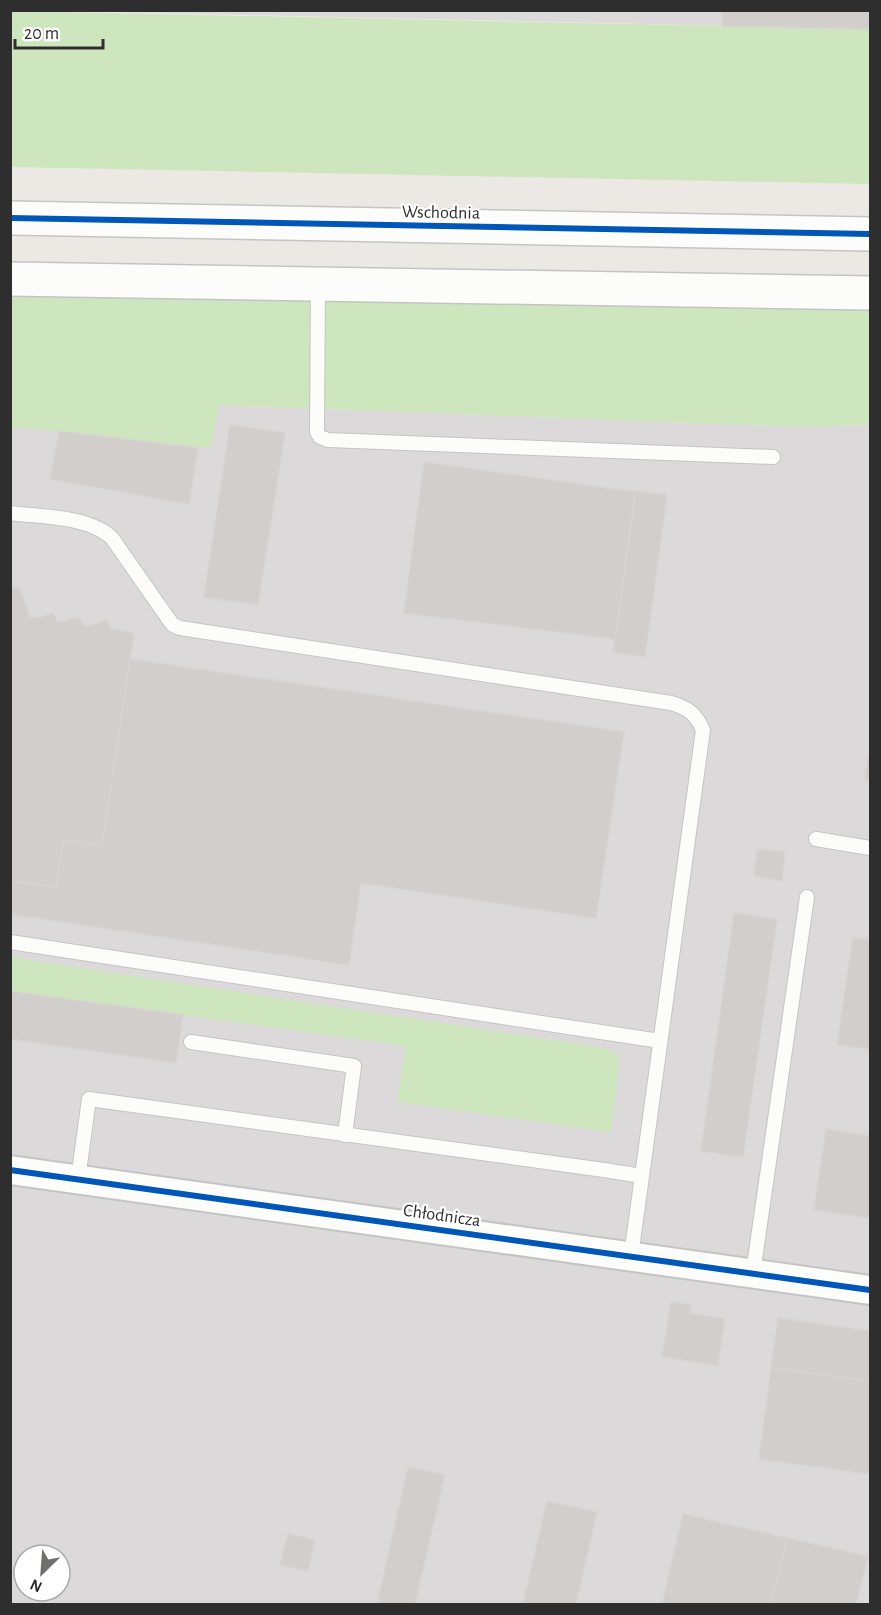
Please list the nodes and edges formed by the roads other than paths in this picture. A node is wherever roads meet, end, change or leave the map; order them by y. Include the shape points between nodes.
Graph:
1 (10, 218) edge
2 (870, 234) edge
3 (10, 279) edge
4 (318, 284) junction
5 (870, 293) edge
6 (773, 457) dead end
7 (10, 513) edge
8 (816, 839) dead end
9 (870, 848) edge
10 (807, 897) dead end
11 (10, 942) edge
12 (660, 1041) junction
13 (191, 1042) dead end
14 (345, 1135) junction
15 (10, 1170) edge
16 (642, 1176) junction
17 (78, 1179) junction
18 (631, 1256) junction
19 (753, 1273) junction
20 (870, 1290) edge

1 - 2 street, Wschodnia
3 - 4 street
4 - 5 street
4 - 6 lane via 320,437
7 - 12 lane via 83,523 105,532 173,625 180,628 671,704 693,713 703,730
8 - 9 lane
10 - 19 lane
11 - 12 lane
12 - 16 lane
13 - 14 lane via 354,1066
14 - 16 lane
14 - 17 lane via 89,1099
15 - 17 street, Chłodnicza
16 - 18 lane
17 - 18 street, Chłodnicza
18 - 19 street, Chłodnicza
19 - 20 street, Chłodnicza

